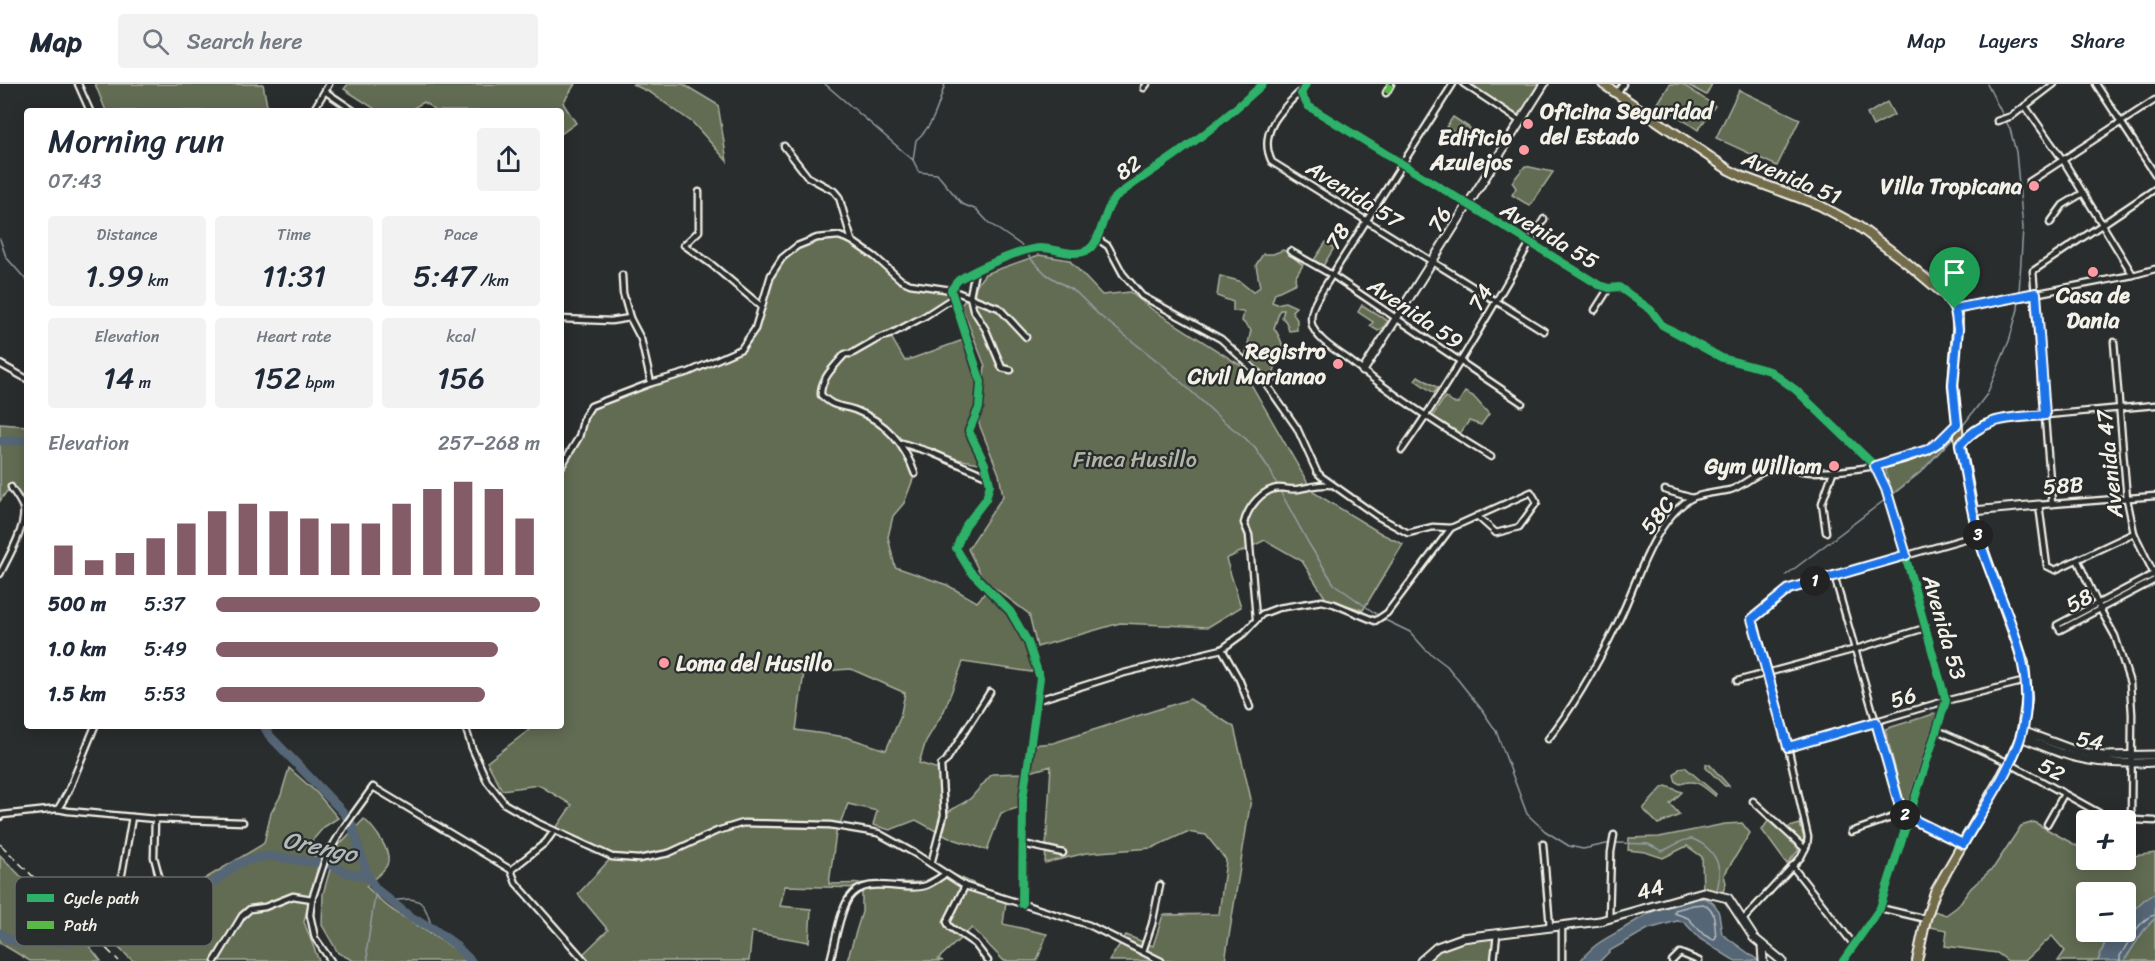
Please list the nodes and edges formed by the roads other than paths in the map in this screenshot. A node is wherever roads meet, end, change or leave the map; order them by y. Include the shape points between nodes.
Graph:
1 (78, 84) edge
2 (329, 84) edge
3 (1263, 84) edge
4 (1392, 84) edge
5 (1453, 84) edge
6 (1464, 84) edge
7 (1544, 84) edge
8 (1603, 84) edge
9 (1623, 84) edge
10 (2054, 84) edge
11 (2096, 84) edge
12 (1304, 86) edge
13 (326, 92) junction
14 (1386, 93) dead end
15 (1617, 93) junction
16 (2155, 100) edge
17 (2025, 106) junction
18 (89, 108) edge
19 (315, 108) edge
20 (350, 108) edge
21 (1520, 121) junction
22 (1997, 121) dead end
23 (2121, 123) junction
24 (784, 146) dead end
25 (2063, 160) junction
26 (1401, 164) junction
27 (2155, 174) edge
28 (2029, 182) dead end
29 (2155, 189) edge
30 (699, 192) dead end
31 (2083, 193) junction
32 (1468, 206) junction
33 (1544, 219) dead end
34 (1367, 220) junction
35 (2050, 223) dead end
36 (2102, 226) junction
37 (1096, 238) junction
38 (852, 241) junction
39 (1530, 243) junction
40 (1290, 251) dead end
41 (1433, 262) junction
42 (2155, 268) edge
43 (975, 271) junction
44 (1332, 275) junction
45 (2133, 275) junction
46 (622, 276) dead end
47 (1609, 288) junction
48 (951, 290) junction
49 (2036, 293) junction
50 (970, 296) junction
51 (953, 298) junction
52 (1498, 301) junction
53 (762, 307) junction
54 (1955, 309) junction
55 (1595, 310) dead end
56 (630, 318) junction
57 (564, 319) edge
58 (1396, 319) junction
59 (1544, 331) dead end
60 (1026, 337) dead end
61 (2114, 342) dead end
62 (1460, 363) junction
63 (0, 364) edge
64 (1011, 370) dead end
65 (1363, 371) junction
66 (24, 377) edge
67 (651, 383) junction
68 (1522, 403) dead end
69 (2155, 405) edge
70 (2119, 407) junction
71 (2045, 415) junction
72 (1425, 418) junction
73 (1957, 424) junction
74 (900, 442) junction
75 (1960, 442) junction
76 (1402, 450) dead end
77 (1491, 457) dead end
78 (564, 462) edge
79 (1875, 466) junction
80 (1833, 472) junction
81 (915, 474) dead end
82 (989, 477) junction
83 (1331, 485) junction
84 (11, 487) dead end
85 (1665, 490) dead end
86 (2155, 496) edge
87 (1692, 498) junction
88 (2127, 499) junction
89 (2052, 504) junction
90 (2039, 505) junction
91 (1973, 511) junction
92 (1477, 516) junction
93 (1451, 528) junction
94 (1826, 532) dead end
95 (2134, 532) junction
96 (19, 534) junction
97 (24, 535) edge
98 (1978, 535) junction
99 (1906, 555) junction
100 (2078, 561) junction
101 (0, 574) edge
102 (1834, 575) junction
103 (2155, 576) edge
104 (2097, 602) junction
105 (2100, 609) junction
106 (1256, 618) junction
107 (1925, 628) junction
108 (1222, 649) junction
109 (1856, 650) junction
110 (1766, 672) junction
111 (1737, 681) dead end
112 (2026, 681) junction
113 (990, 692) dead end
114 (1038, 700) junction
115 (1946, 701) junction
116 (1250, 707) dead end
117 (1876, 722) junction
118 (94, 729) edge
119 (466, 729) edge
120 (1937, 730) junction
121 (2021, 734) junction
122 (1548, 739) dead end
123 (1788, 747) junction
124 (2155, 755) edge
125 (2131, 760) junction
126 (2155, 762) edge
127 (2009, 763) junction
128 (2064, 794) junction
129 (1753, 801) dead end
130 (58, 808) junction
131 (2093, 810) edge
132 (2131, 810) edge
133 (1902, 814) junction
134 (0, 817) edge
135 (132, 817) junction
136 (1910, 817) junction
137 (155, 819) junction
138 (2136, 821) edge
139 (2155, 821) edge
140 (243, 822) dead end
141 (2047, 824) dead end
142 (554, 831) junction
143 (1851, 832) dead end
144 (1614, 835) dead end
145 (1023, 844) junction
146 (1543, 844) dead end
147 (1963, 844) junction
148 (1805, 849) junction
149 (1063, 853) dead end
150 (931, 864) junction
151 (1792, 866) junction
152 (511, 870) junction
153 (122, 874) dead end
154 (945, 874) junction
155 (159, 876) dead end
156 (1160, 885) dead end
157 (965, 886) junction
158 (312, 899) junction
159 (1022, 904) junction
160 (1880, 908) junction
161 (1609, 919) junction
162 (1926, 919) junction
163 (1742, 921) junction
164 (1562, 926) junction
165 (1550, 927) junction
166 (1497, 933) junction
167 (1854, 945) junction
168 (1143, 951) junction
169 (1769, 959) edge
170 (215, 961) edge
171 (332, 961) edge
172 (585, 961) edge
173 (830, 961) edge
174 (988, 961) edge
175 (1161, 961) edge
176 (1421, 961) edge
177 (1494, 961) edge
178 (1562, 961) edge
179 (1672, 961) edge
180 (1699, 961) edge
181 (1782, 961) edge
182 (1844, 961) edge
183 (1917, 961) edge

1 - 18 street
2 - 13 street
3 - 37 street, 82 via 1117,197 1105,212
4 - 14 street
5 - 26 street, 78
6 - 21 street
7 - 21 street, 76
8 - 15 main road, Avenida 51
9 - 15 street
10 - 17 street
11 - 23 street
12 - 26 street, Avenida 55 via 1302,97 1308,106
12 - 34 street, Avenida 57 via 1282,108 1270,129 1267,144 1272,162
13 - 19 street
13 - 20 street
15 - 54 main road, Avenida 51 via 1729,170 1819,205 1858,226 1941,291
16 - 23 street
17 - 22 street
17 - 25 street
21 - 32 street, 76
23 - 25 street
23 - 27 street
24 - 38 street via 808,177 839,197
25 - 28 street
25 - 31 street
26 - 32 street, Avenida 55
26 - 34 street, 78
29 - 36 street
30 - 53 street via 699,231 684,245
31 - 35 street via 2063,205
31 - 36 street
32 - 39 street, Avenida 55
32 - 41 street, 76
33 - 39 street, 74
34 - 41 street, Avenida 57
34 - 44 street, 78
36 - 45 street
36 - 49 street via 2033,271
37 - 43 street via 1092,247 1080,253 1031,249
37 - 83 street via 1108,246 1123,274 1142,296 1221,339 1260,375 1296,428 1317,472
38 - 48 street via 901,280
38 - 53 street via 838,236 817,238 797,246 771,274
39 - 47 street, Avenida 55
39 - 52 street, 74
40 - 44 street, Avenida 59
41 - 52 street, Avenida 57
41 - 58 street, 76
42 - 45 street
43 - 48 street via 958,280
43 - 50 street
44 - 58 street, Avenida 59
44 - 65 street, 78 via 1316,301 1312,325 1320,337
45 - 49 street
46 - 56 street
47 - 55 street
47 - 79 street, Avenida 55 via 1619,287 1651,310 1662,325 1710,353 1777,376 1812,403
48 - 50 street
48 - 51 street
49 - 54 street
49 - 71 street
50 - 60 street via 999,308
50 - 64 street via 1002,368
51 - 74 street via 889,335 845,354 820,387 821,395 831,405 865,414
51 - 82 street via 981,382 979,408 969,431
52 - 59 street, Avenida 57
52 - 62 street, 74
53 - 67 street via 755,328 741,349 689,372
54 - 73 main road via 1958,329 1953,385
56 - 57 street
56 - 67 street via 641,339
58 - 62 street, Avenida 59
58 - 65 street, 76
61 - 70 street, Avenida 47
62 - 68 street, Avenida 59
62 - 72 street, 74
63 - 66 street
65 - 72 street
67 - 78 street via 591,406
69 - 70 street
70 - 71 street
70 - 88 street, Avenida 47
71 - 75 street via 2002,418 1984,424
71 - 89 street
72 - 76 street, 74
72 - 77 street
73 - 75 main road
73 - 79 street, 58C via 1927,450
74 - 81 street
74 - 82 street
75 - 91 main road
79 - 80 street, 58C
79 - 99 street, Avenida 53
80 - 87 street, 58C via 1766,471 1735,488
80 - 94 street via 1822,503
82 - 114 street via 986,499 966,525 956,548 970,571 1010,611 1028,642 1040,678
83 - 93 street via 1408,533 1433,527
83 - 106 street via 1267,490 1249,510 1244,523 1249,536
84 - 96 street via 22,507
85 - 87 street
86 - 88 street, 58B
87 - 122 street, 58C via 1658,534 1606,645 1566,716
88 - 89 street, 58B
88 - 95 street, Avenida 47
89 - 90 street, 58B
90 - 91 street, 58B
90 - 100 street via 2046,566 2055,570
91 - 98 main road
92 - 92 street via 1496,533 1519,527 1537,502 1531,492
92 - 93 street
93 - 106 street via 1428,562 1375,621 1322,601 1278,608
95 - 100 street
95 - 103 street, Avenida 47
96 - 97 street
96 - 101 street
98 - 99 street
98 - 112 main road via 2021,652
99 - 102 street
99 - 107 street, Avenida 53
100 - 104 street
102 - 109 street
102 - 110 street via 1789,589 1752,619
103 - 104 street, 58
103 - 105 street, 58
104 - 105 street
104 - 105 street, 58 via 2057,625 2060,630
105 - 125 street via 2115,636 2130,683
106 - 108 street
107 - 109 street
107 - 115 street, Avenida 53
108 - 114 street via 1124,673
108 - 116 street
109 - 110 street
109 - 117 street
110 - 111 street
110 - 123 street
112 - 115 street, 56
112 - 121 main road
113 - 150 street via 941,765 944,815
114 - 145 street via 1023,799
115 - 117 street, 56
115 - 120 street, Avenida 53
117 - 123 street, 56
117 - 133 street
118 - 130 street
119 - 142 street via 487,781 505,804
120 - 127 street, 52
120 - 136 street, Avenida 53
121 - 125 street, 54 via 2074,757 2100,762
121 - 127 main road
123 - 148 street via 1808,833
124 - 125 street, 54
125 - 126 street, 54
125 - 132 street
127 - 128 street, 52
127 - 147 main road
128 - 131 street, 52
128 - 141 street
129 - 148 street
130 - 134 street
130 - 135 street
133 - 136 street
133 - 143 street
135 - 137 street
135 - 153 street
136 - 147 street
136 - 160 street, Avenida 53
137 - 140 street
137 - 155 street via 154,857
138 - 139 street, 52
142 - 150 street via 612,857 639,858 669,853 743,823 830,825 878,833
142 - 152 street
144 - 161 street
145 - 149 street
145 - 159 street
146 - 165 street
147 - 162 main road via 1935,892
148 - 151 street
150 - 154 street
151 - 163 street
151 - 167 street
152 - 158 street via 374,787 325,860
152 - 172 street via 516,883
154 - 157 street
154 - 173 street via 924,886 873,886 854,892 845,904
156 - 168 street
157 - 159 street
157 - 174 street via 947,922 975,944
158 - 170 street via 293,896 250,909
158 - 171 street via 310,915 315,938
159 - 168 street via 1089,925
160 - 162 street
160 - 167 street, Avenida 53
161 - 163 street, 44 via 1703,892 1728,898
161 - 164 street, 44
162 - 183 main road
163 - 169 street, 44
164 - 165 street, 44
164 - 178 street
165 - 166 street, 44
166 - 176 street, 44 via 1462,938 1437,947
166 - 177 street
167 - 182 street, Avenida 53
168 - 175 street
169 - 181 street, 44
179 - 180 street via 1680,953

